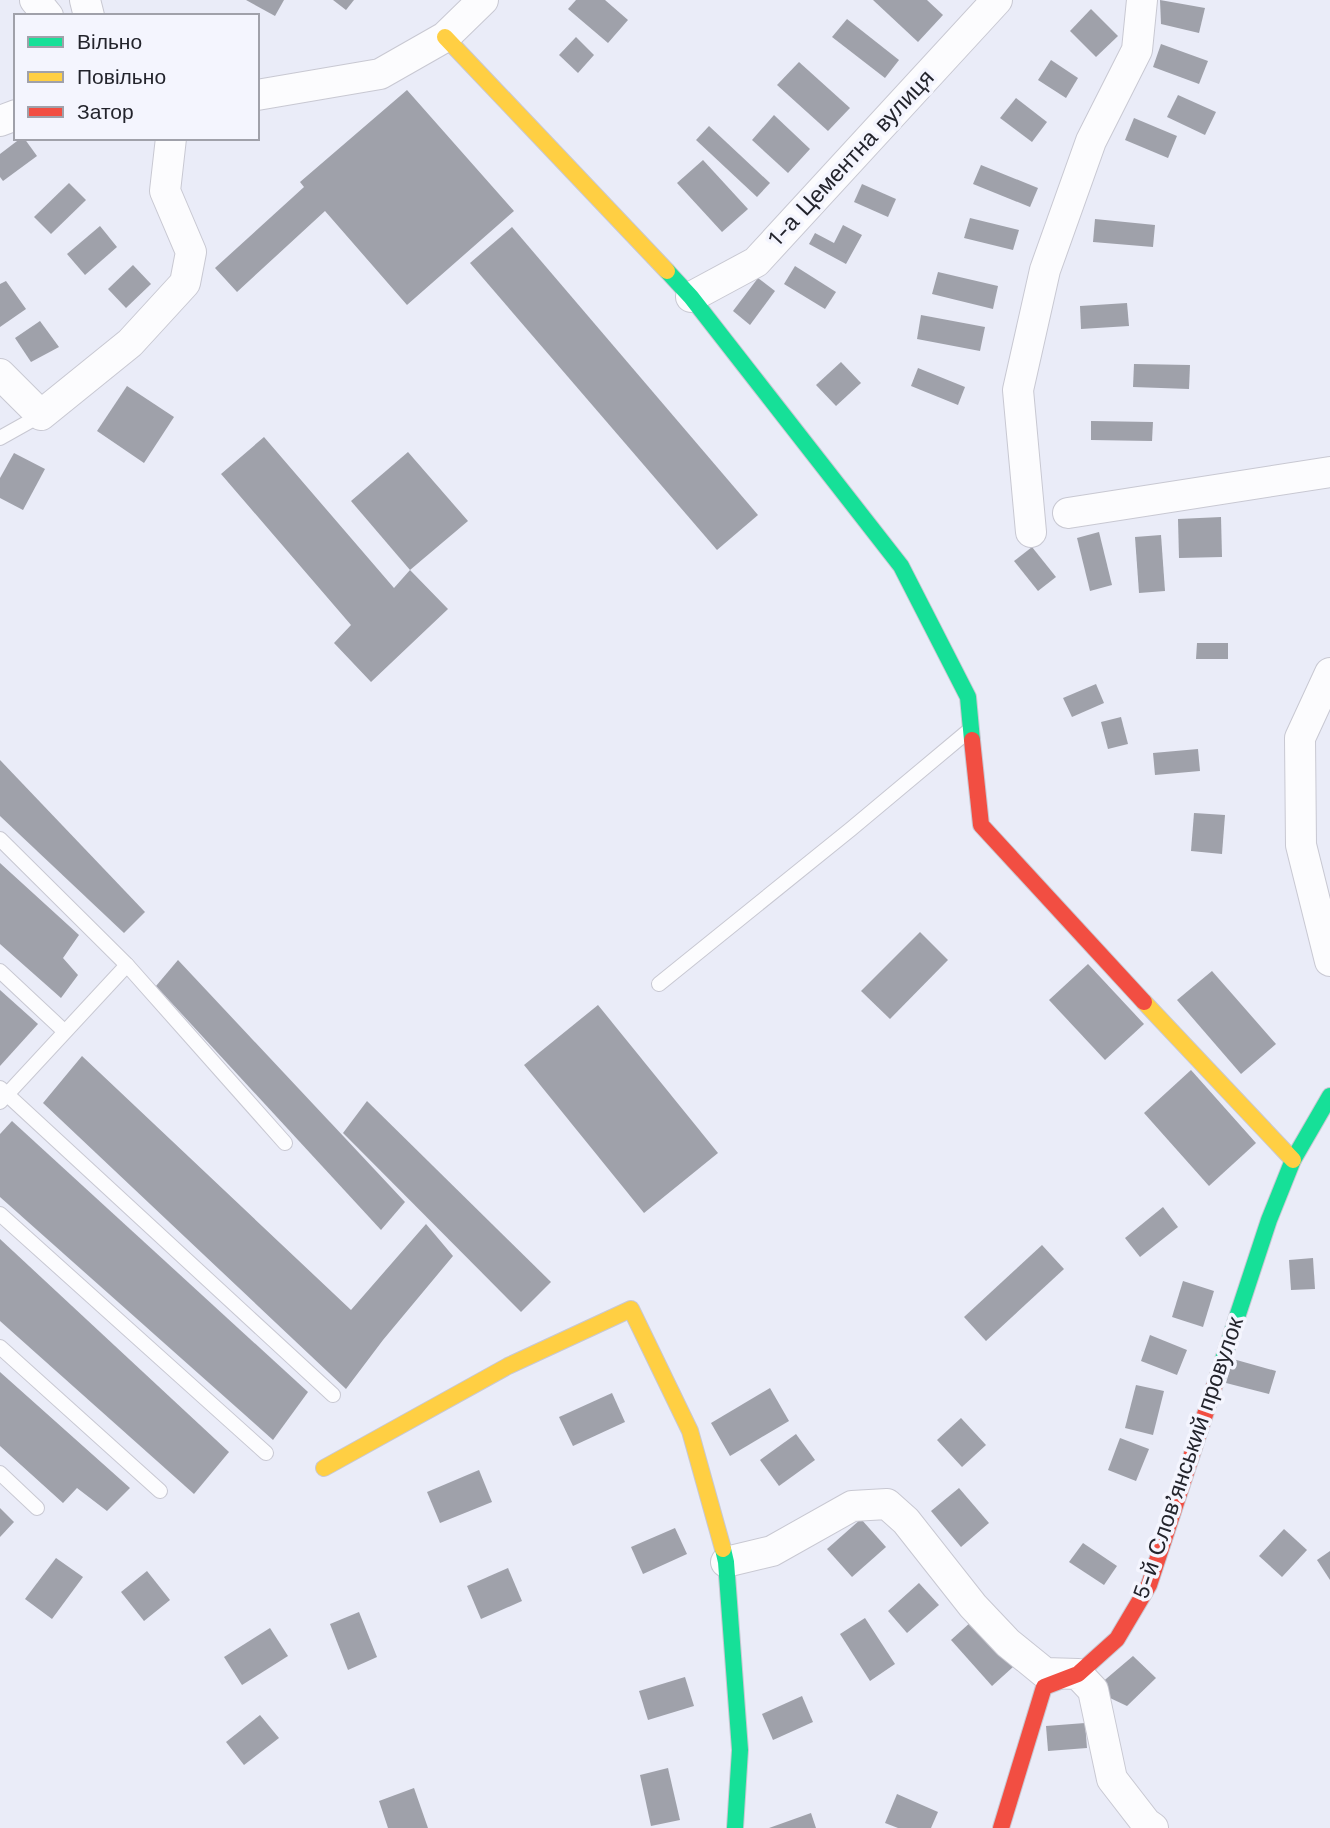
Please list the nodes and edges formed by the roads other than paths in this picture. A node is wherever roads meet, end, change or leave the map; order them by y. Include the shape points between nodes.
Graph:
1 (35, 0) edge
2 (483, 0) edge
3 (997, 0) edge
4 (1142, 0) edge
5 (46, 14) edge
6 (446, 37) junction
7 (259, 95) edge
8 (171, 140) edge
9 (691, 297) junction
10 (0, 374) edge
11 (41, 415) junction
12 (0, 438) edge
13 (1330, 472) edge
14 (1068, 513) dead end
15 (1031, 532) dead end
16 (1330, 673) edge
17 (971, 729) junction
18 (0, 839) edge
19 (1330, 961) edge
20 (127, 965) junction
21 (0, 971) edge
22 (659, 984) dead end
23 (64, 1031) junction
24 (2, 1095) edge
25 (1330, 1096) edge
26 (285, 1143) dead end
27 (1293, 1160) junction
28 (0, 1214) edge
29 (0, 1347) edge
30 (333, 1395) dead end
31 (266, 1454) dead end
32 (324, 1468) dead end
33 (0, 1473) edge
34 (160, 1491) dead end
35 (37, 1508) dead end
36 (726, 1562) junction
37 (1079, 1674) junction
38 (735, 1828) edge
39 (1001, 1828) edge
40 (1153, 1828) edge

1 - 5 street
2 - 6 street
3 - 9 street, 1-а Цементна вулиця via 756,262
4 - 15 street via 1137,50 1091,141 1045,270 1018,390
6 - 7 street via 380,74
6 - 9 street
8 - 11 street via 165,191 191,252 185,283 130,344
9 - 17 street via 901,566 968,698
10 - 11 street
11 - 12 lane
13 - 14 street
16 - 19 street via 1300,738 1301,845
17 - 22 lane
17 - 27 street via 981,824
18 - 20 lane
20 - 23 lane
20 - 26 lane
21 - 23 lane
23 - 24 lane
24 - 30 lane
25 - 27 street, 5-й Слов’янський провулок
27 - 37 street, 5-й Слов’янський провулок via 1149,1584 1117,1639
28 - 31 lane
29 - 34 lane
32 - 36 street via 508,1366 631,1309 690,1431
33 - 35 lane
36 - 37 street via 772,1551 852,1506 887,1503 1009,1643 1045,1673
36 - 38 street via 740,1750
37 - 39 street, 5-й Слов’янський провулок via 1044,1687
37 - 40 street via 1093,1690 1112,1779

